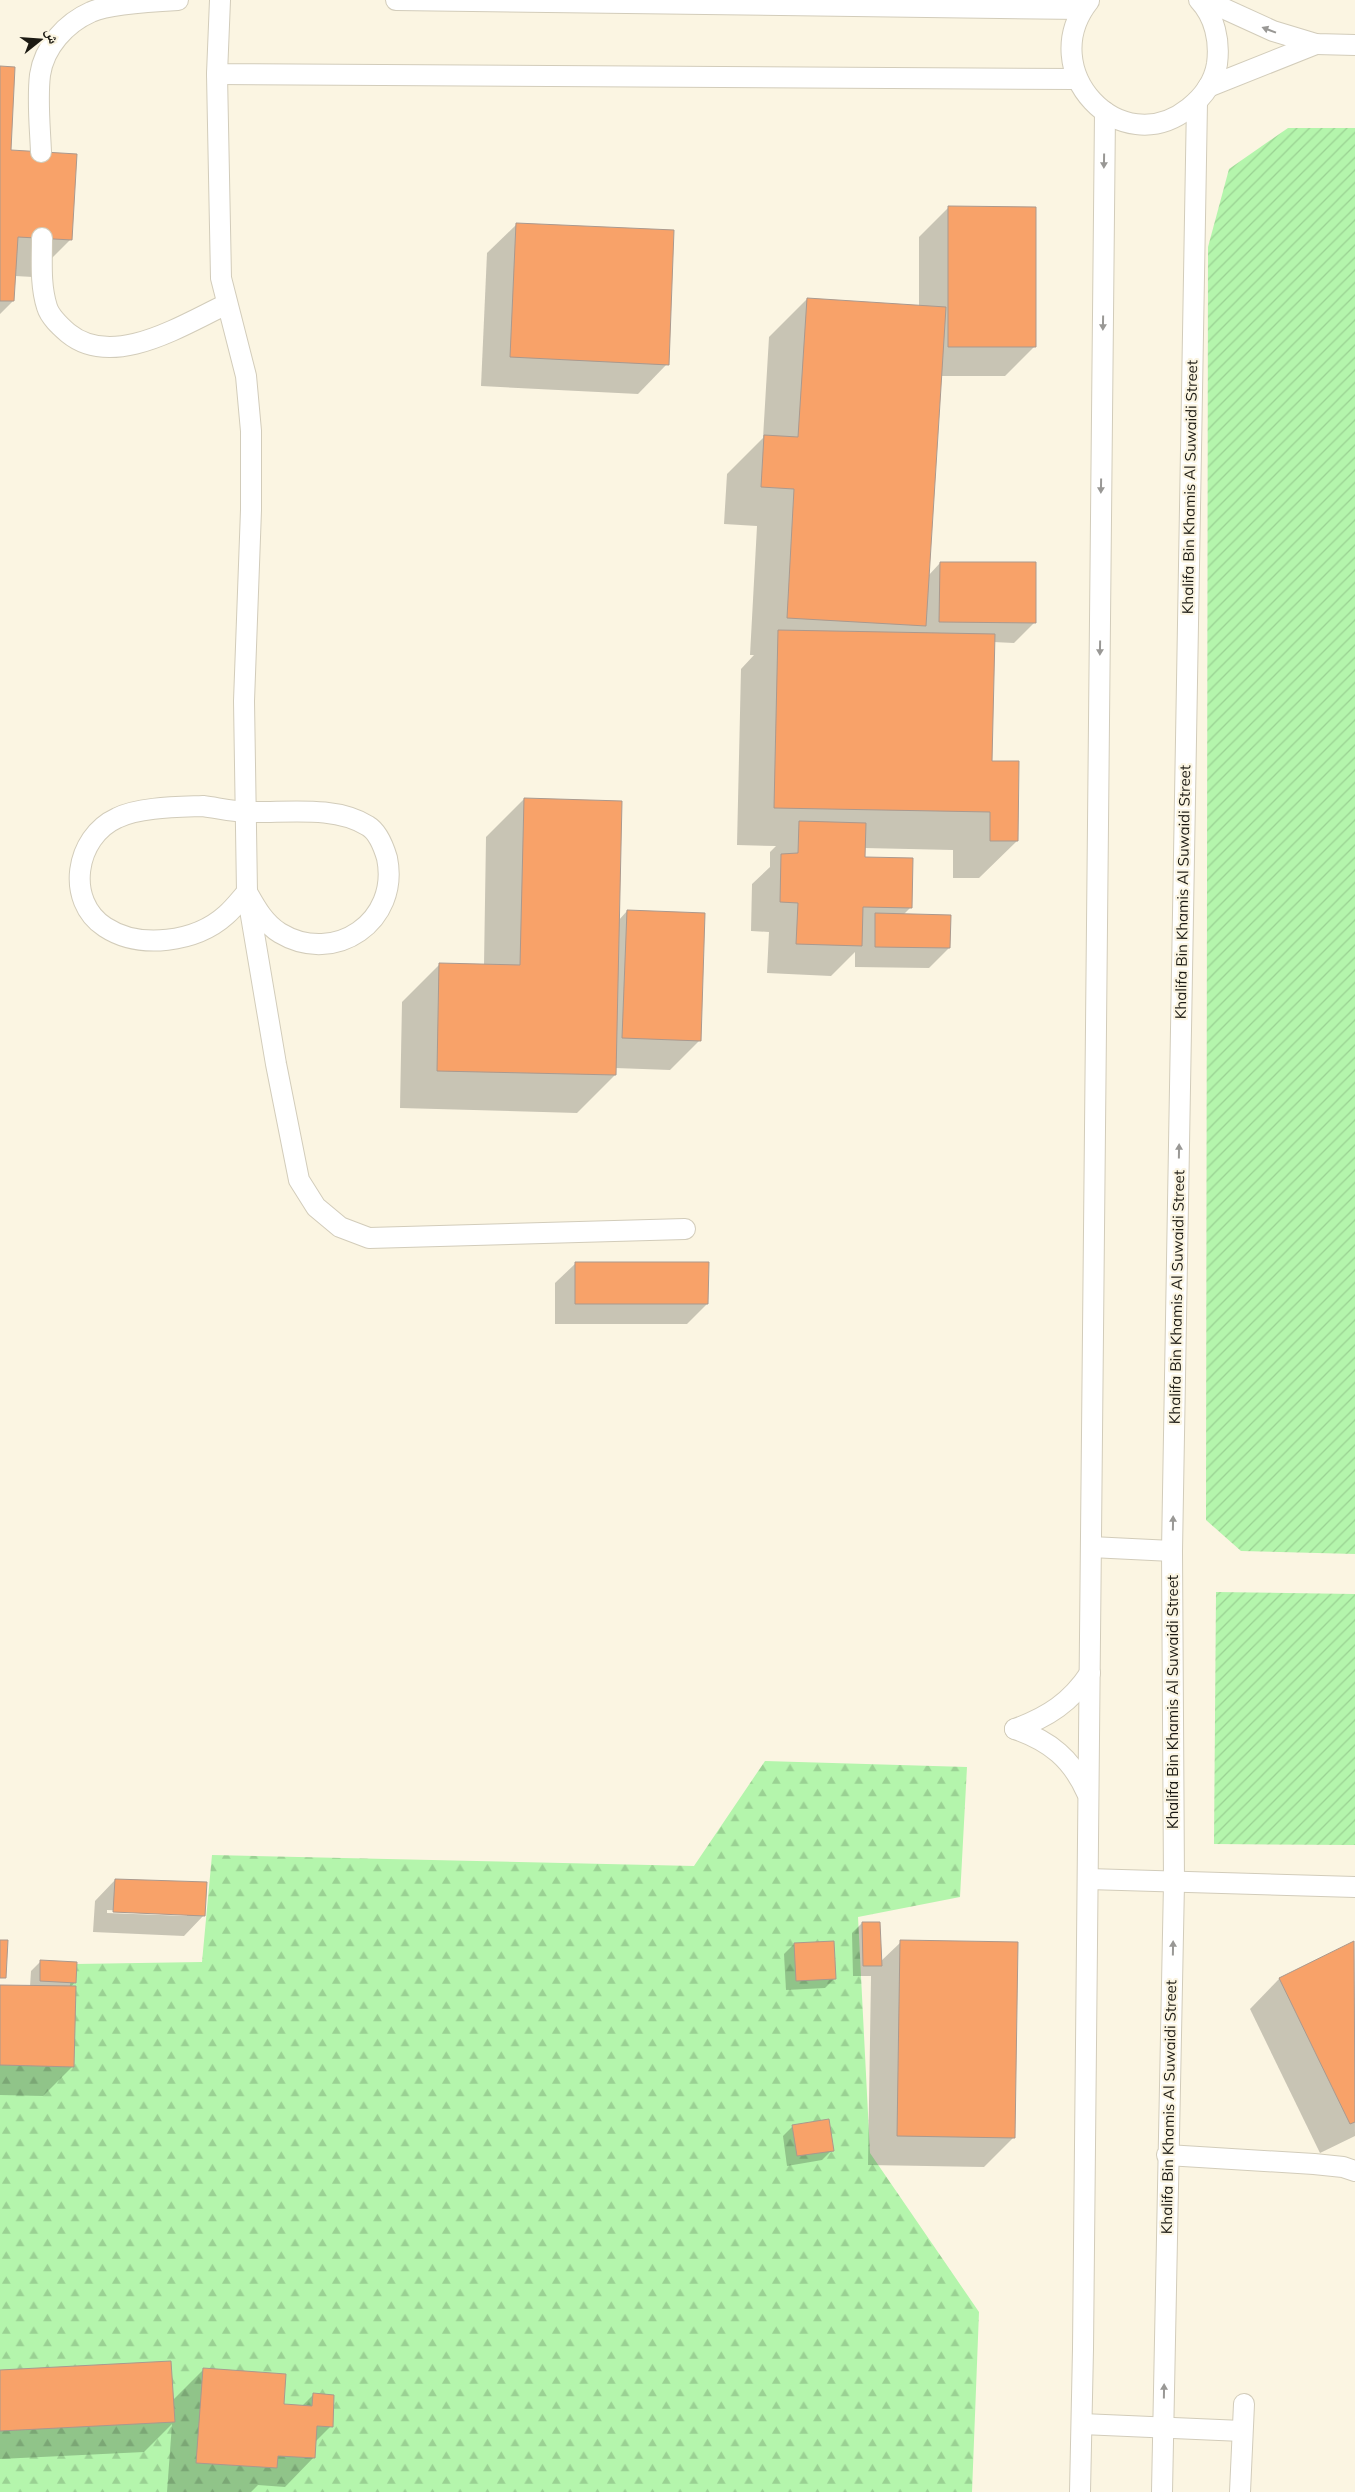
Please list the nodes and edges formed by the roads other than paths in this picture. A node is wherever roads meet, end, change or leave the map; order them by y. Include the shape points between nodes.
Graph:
1 (178, 0) edge
2 (220, 0) edge
3 (396, 0) edge
4 (1199, 0) edge
5 (1205, 0) edge
6 (1086, 5) edge
7 (1316, 44) junction
8 (1355, 45) edge
9 (217, 74) junction
10 (1076, 78) junction
11 (1202, 95) junction
12 (1105, 112) junction
13 (41, 152) dead end
14 (42, 238) dead end
15 (227, 304) junction
16 (247, 812) junction
17 (247, 892) junction
18 (685, 1230) dead end
19 (1091, 1547) junction
20 (1172, 1551) junction
21 (1090, 1673) junction
22 (1089, 1796) junction
23 (1088, 1879) junction
24 (1174, 1883) junction
25 (1355, 1887) edge
26 (1167, 2155) junction
27 (1355, 2171) edge
28 (1244, 2404) dead end
29 (1082, 2424) junction
30 (1164, 2428) junction
31 (1242, 2431) junction
32 (1080, 2492) edge
33 (1162, 2492) edge
34 (1240, 2492) edge

1 - 13 lane via 92,11 69,26 50,47 40,74
2 - 9 lane
3 - 6 lane
4 - 11 lane, Khalifa Bin Khamis Al Suwaidi Street via 1212,20 1218,55 1215,71
7 -> 5 lane via 1273,31
6 - 10 lane via 1074,26 1070,43
7 - 8 lane
7 - 11 lane
9 - 10 lane
9 - 15 lane via 221,278
10 - 12 lane via 1084,92
11 - 12 lane via 1169,120 1153,123 1120,120
20 -> 11 lane, Khalifa Bin Khamis Al Suwaidi Street
12 -> 19 lane
14 - 15 lane via 42,283 47,309 76,340 97,347 119,348 154,338
15 - 16 lane via 246,376 251,431 244,701
16 - 17 lane
16 - 17 lane via 328,814 363,823 370,826 384,847 390,872 386,898 374,919 355,936 330,943 304,942 280,933 260,916
16 - 17 lane via 203,806 160,808 117,818 95,833 82,856 79,882 87,907 104,927 128,938 147,940 170,940 199,932 226,916
17 - 18 lane via 274,1054 300,1180 316,1207 340,1227 369,1238
19 - 20 lane
19 - 21 lane
20 - 24 lane, Khalifa Bin Khamis Al Suwaidi Street
21 - 22 lane
21 - 22 lane via 1066,1702 1042,1718 1015,1729 1052,1746 1068,1760
22 - 23 lane
23 - 24 lane
23 - 29 lane
24 - 25 lane
26 -> 24 lane, Khalifa Bin Khamis Al Suwaidi Street
26 - 27 lane via 1314,2164
30 -> 26 lane, Khalifa Bin Khamis Al Suwaidi Street
28 - 31 lane
29 - 30 lane
29 - 32 lane
30 - 31 lane
30 - 33 lane, Khalifa Bin Khamis Al Suwaidi Street
31 - 34 lane

